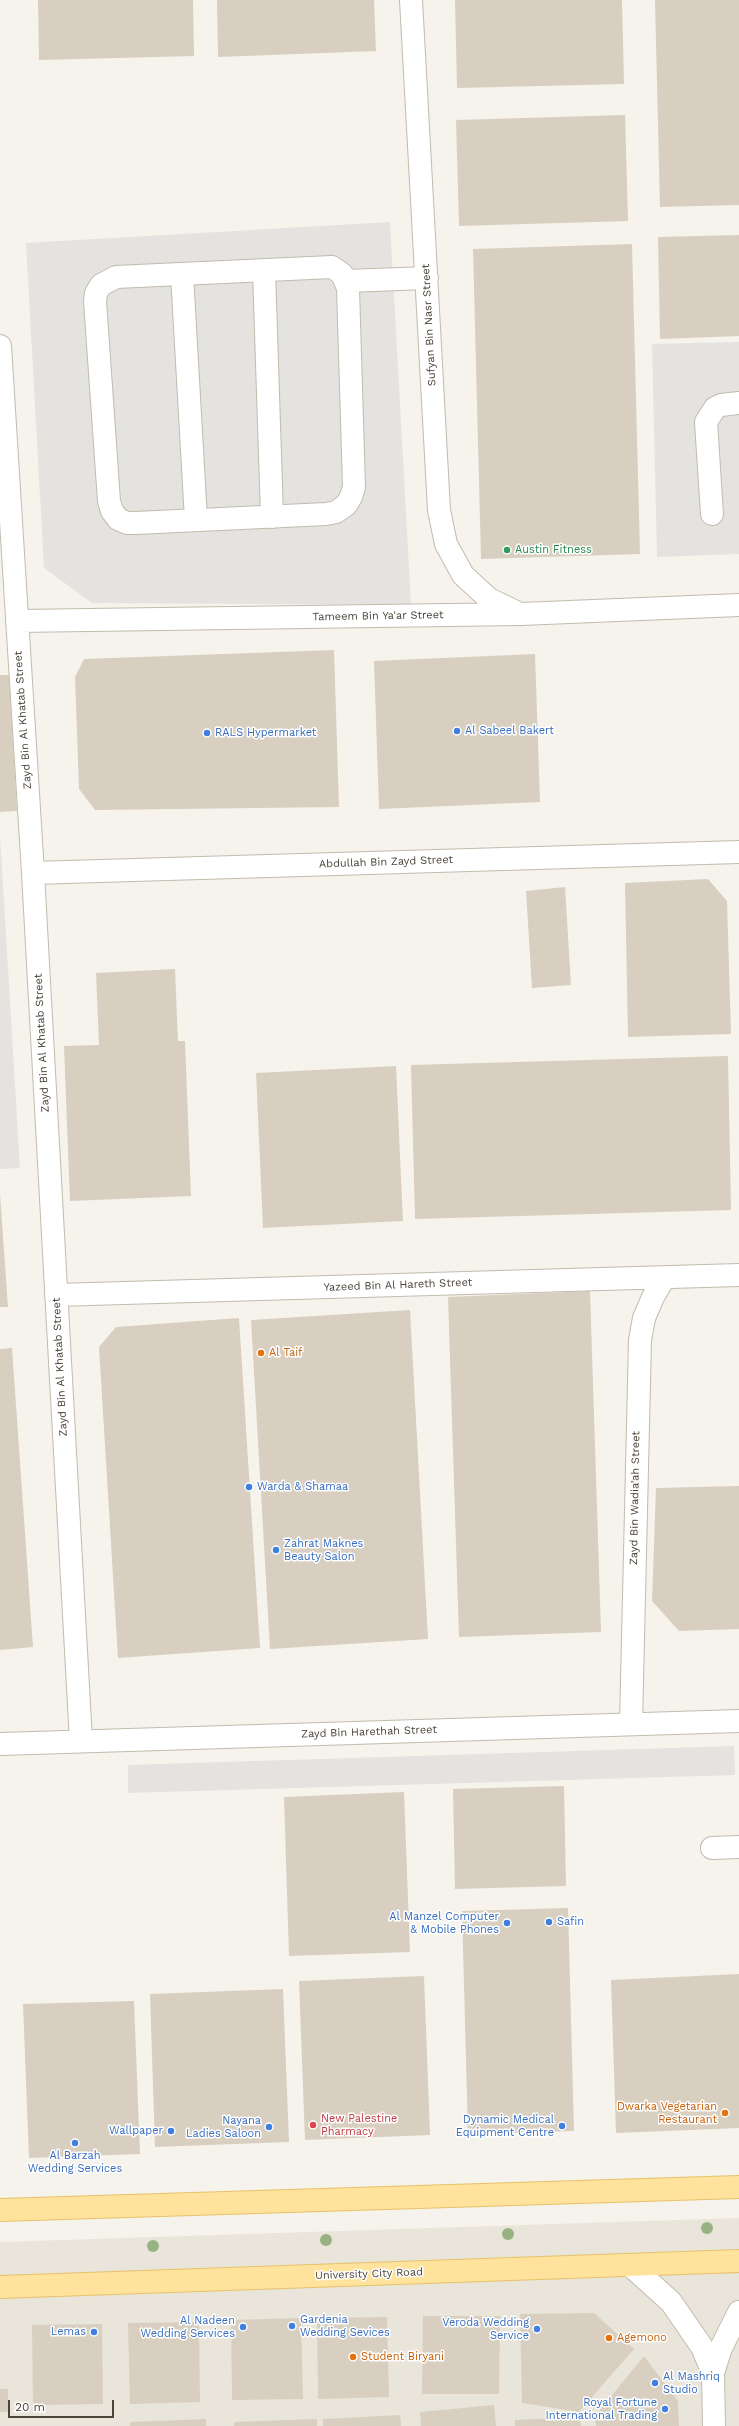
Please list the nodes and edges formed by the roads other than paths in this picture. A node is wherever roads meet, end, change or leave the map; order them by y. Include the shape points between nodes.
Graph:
1 (411, 0) edge
2 (264, 270) junction
3 (182, 274) junction
4 (427, 278) junction
5 (346, 281) junction
6 (0, 346) edge
7 (739, 403) edge
8 (712, 514) dead end
9 (272, 517) junction
10 (196, 520) junction
11 (739, 606) edge
12 (521, 614) junction
13 (17, 620) junction
14 (739, 852) edge
15 (33, 873) junction
16 (739, 1275) edge
17 (664, 1278) junction
18 (56, 1295) junction
19 (739, 1721) edge
20 (631, 1724) junction
21 (81, 1741) junction
22 (0, 1744) edge
23 (739, 1847) edge
24 (712, 1848) dead end
25 (739, 2175) edge
26 (729, 2188) edge
27 (0, 2210) edge
28 (739, 2261) edge
29 (630, 2265) junction
30 (0, 2287) edge
31 (739, 2312) edge
32 (713, 2373) junction
33 (714, 2426) edge

1 - 4 street, Sufyan Bin Nasr Street
2 - 3 street
2 - 5 street via 332,267 342,274
2 - 9 street
3 - 10 street
3 - 10 street via 116,277 101,285 95,301 112,511 118,519 127,523
4 - 5 street
4 - 12 street, Sufyan Bin Nasr Street via 439,510 446,544 463,575 489,599
5 - 9 street via 354,487 351,497 336,512
6 - 13 street, Zayd Bin Al Khatab Street
7 - 8 street via 715,408 706,422
9 - 10 street
11 - 12 street, Tameem Bin Ya'ar Street
12 - 13 street, Tameem Bin Ya'ar Street
13 - 15 street, Zayd Bin Al Khatab Street
14 - 15 street, Abdullah Bin Zayd Street
15 - 18 street, Zayd Bin Al Khatab Street
16 - 17 street, Yazeed Bin Al Hareth Street
17 - 18 street, Yazeed Bin Al Hareth Street
17 - 20 street, Zayd Bin Wadia'ah Street via 644,1318 640,1340
18 - 21 street, Zayd Bin Al Khatab Street
19 - 20 street, Zayd Bin Harethah Street
20 - 21 street, Zayd Bin Harethah Street
21 - 22 street, Zayd Bin Harethah Street
23 - 24 street
25 - 26 street
26 - 27 main road
28 - 29 main road, University City Road
29 - 30 main road, University City Road
29 - 32 street via 671,2302 702,2348
31 - 32 street via 724,2342
32 - 33 street

